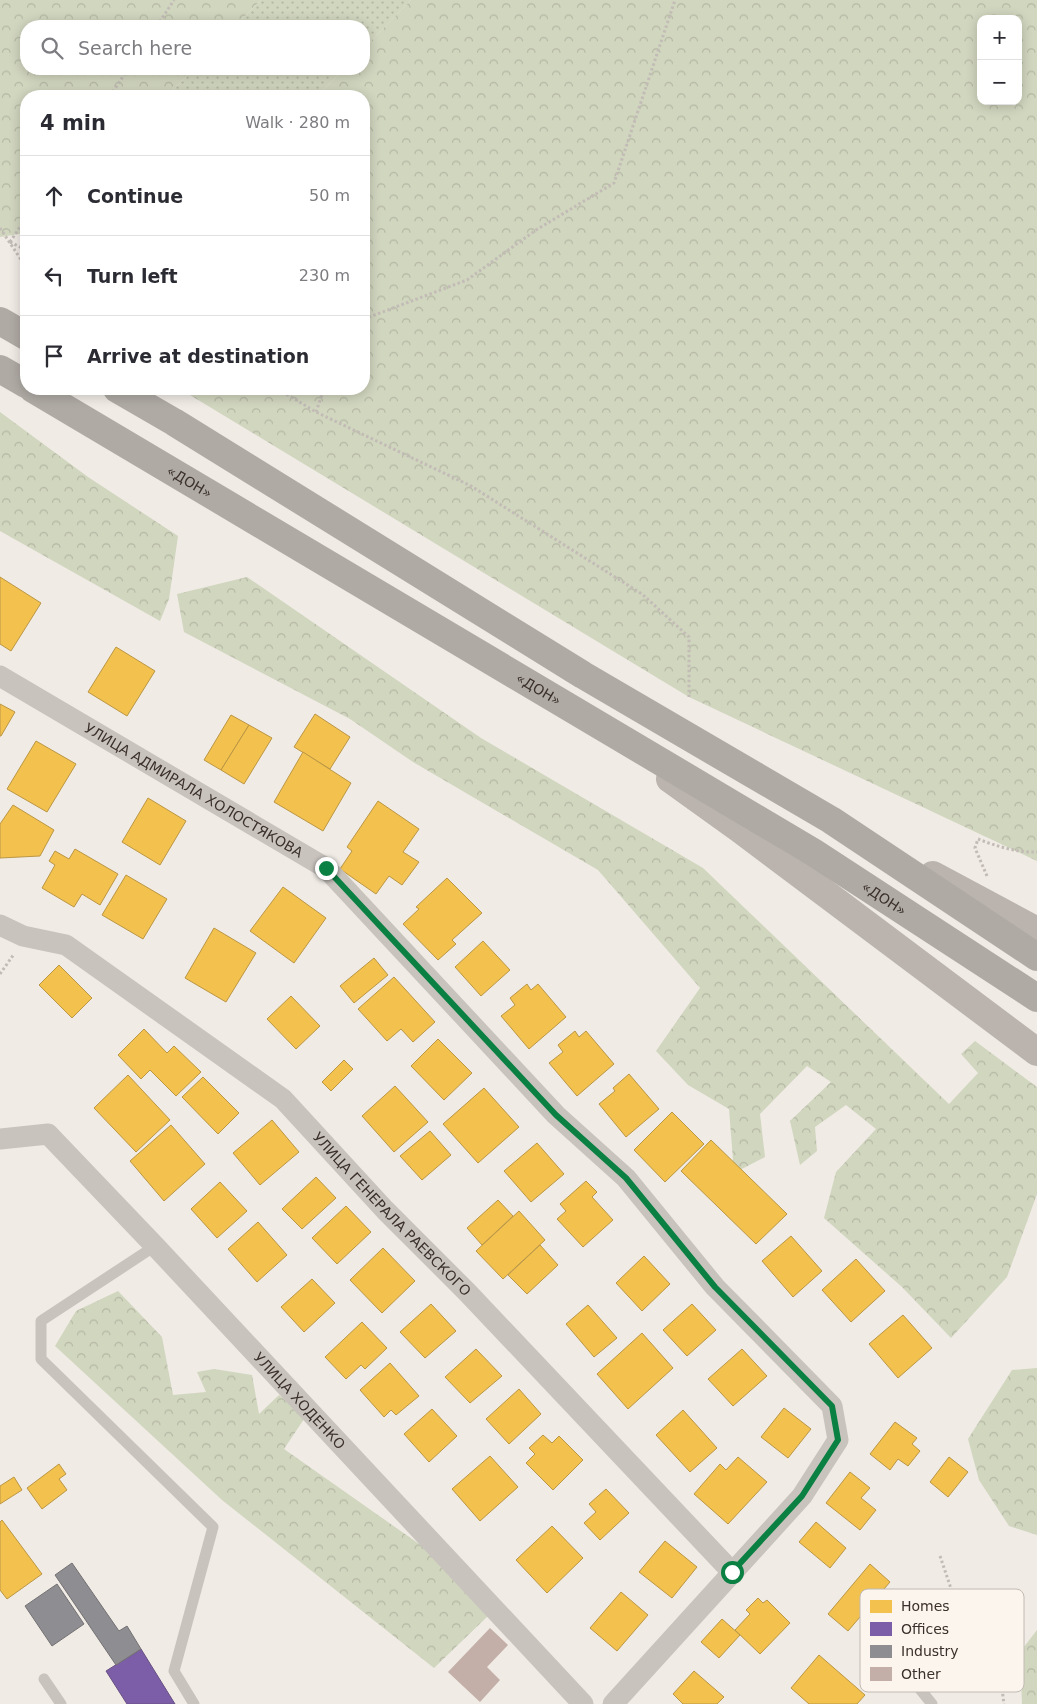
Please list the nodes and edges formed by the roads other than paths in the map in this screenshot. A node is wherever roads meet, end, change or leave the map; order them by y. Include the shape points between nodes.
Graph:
1 (0, 321) edge
2 (20, 333) edge
3 (0, 369) edge
4 (20, 381) edge
5 (44, 395) edge
6 (127, 395) edge
7 (0, 676) edge
8 (569, 707) junction
9 (831, 820) junction
10 (0, 925) edge
11 (1037, 931) edge
12 (1037, 957) edge
13 (1037, 998) edge
14 (1037, 1052) edge
15 (0, 1139) edge
16 (155, 1246) junction
17 (732, 1572) junction
18 (44, 1679) dead end
19 (922, 1692) edge
20 (62, 1704) edge
21 (194, 1704) edge
22 (583, 1704) edge
23 (613, 1704) edge
24 (932, 1704) edge

1 - 2 highway
3 - 4 highway
5 - 8 highway, «ДОН»
6 - 9 highway via 583,675
7 - 17 street, УЛИЦА АДМИРАЛА ХОЛОСТЯКОВА via 326,868 556,1115 626,1178 715,1287 832,1406 838,1440 802,1496
8 - 13 highway, «ДОН» via 813,852
8 - 14 main road via 741,830
9 - 11 main road
9 - 12 highway
10 - 17 street, УЛИЦА ГЕНЕРАЛА РАЕВСКОГО via 23,936 66,945 283,1099
15 - 16 street, УЛИЦА ХОДЕНКО via 48,1134
16 - 21 lane via 40,1321 41,1359 213,1527 174,1672
16 - 22 street, УЛИЦА ХОДЕНКО
17 - 23 street, УЛИЦА АДМИРАЛА ХОЛОСТЯКОВА
18 - 20 lane
19 - 24 lane

